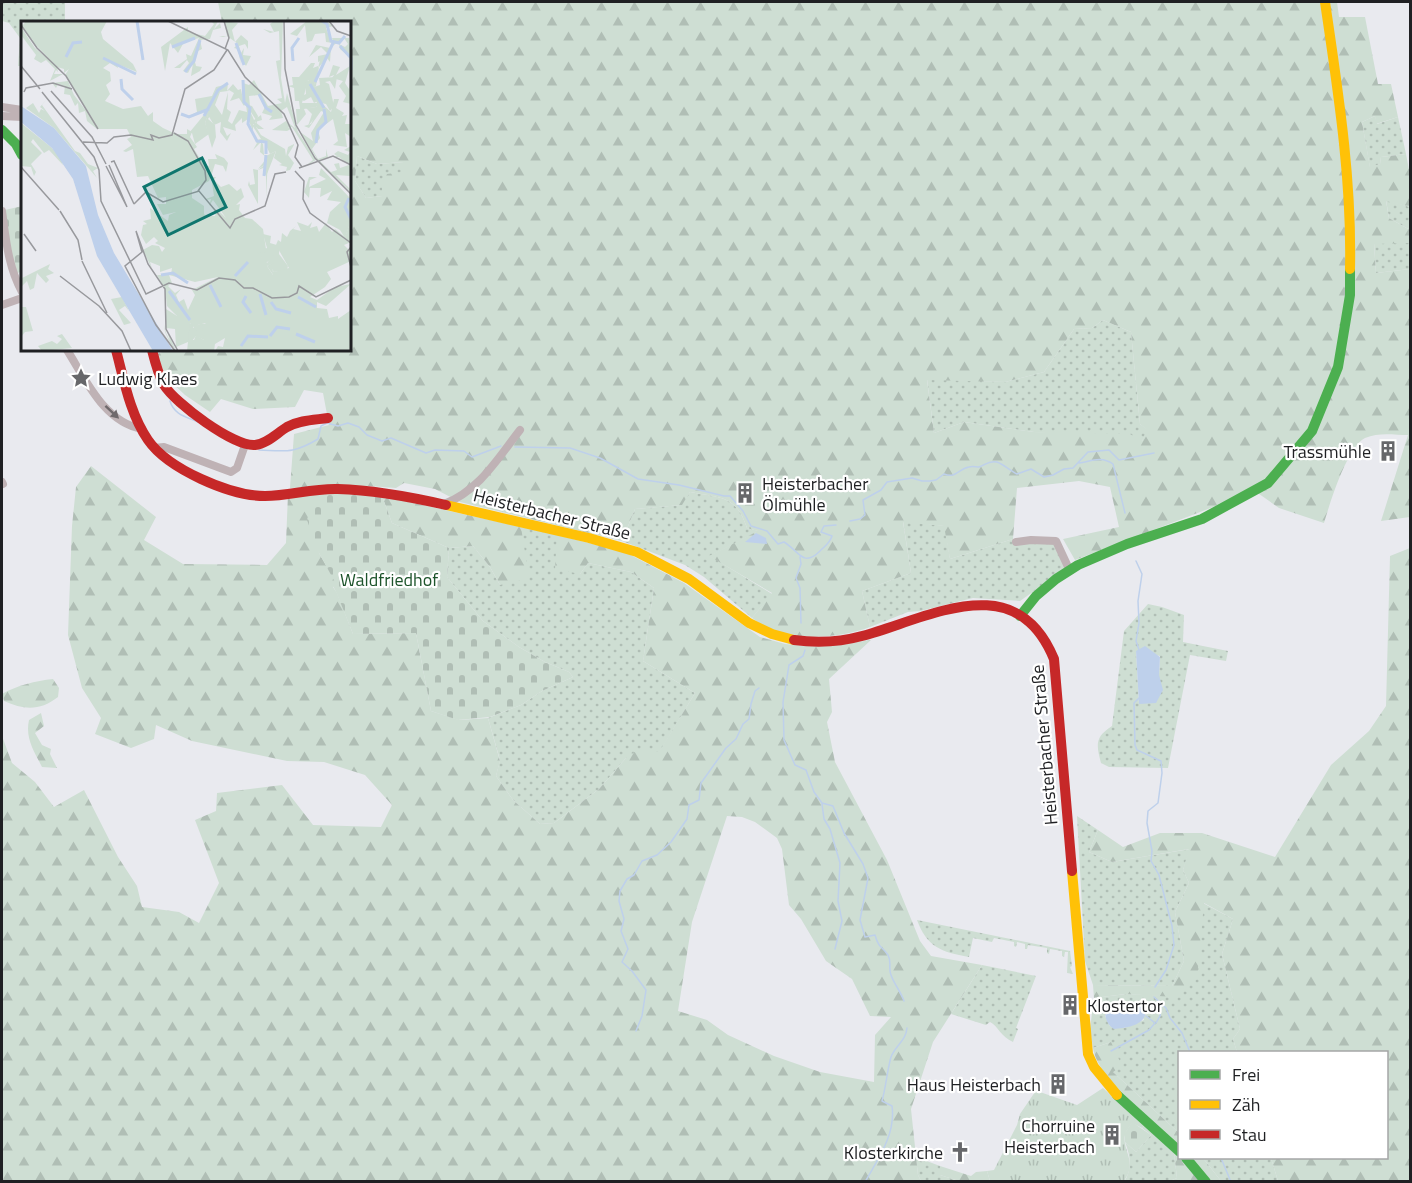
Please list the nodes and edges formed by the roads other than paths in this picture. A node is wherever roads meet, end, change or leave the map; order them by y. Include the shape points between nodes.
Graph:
1 (1325, 2) edge
2 (2, 107) edge
3 (21, 110) edge
4 (2, 116) edge
5 (21, 117) edge
6 (2, 130) edge
7 (21, 153) edge
8 (2, 211) edge
9 (3, 230) edge
10 (21, 290) edge
11 (21, 298) edge
12 (2, 305) edge
13 (68, 351) edge
14 (117, 351) edge
15 (152, 351) edge
16 (328, 418) dead end
17 (142, 429) junction
18 (520, 430) dead end
19 (245, 445) junction
20 (154, 448) junction
21 (444, 504) junction
22 (1016, 542) dead end
23 (1070, 571) junction
24 (1020, 616) junction
25 (1178, 1151) edge
26 (1187, 1159) edge
27 (1206, 1182) edge

1 - 23 main road via 1346,161 1350,285 1340,361 1320,418 1300,450 1277,475 1224,512 1108,551
2 - 3 street
4 - 5 street
6 - 7 main road
8 - 9 street
9 - 10 street via 12,272
11 - 12 street
13 -> 17 street via 96,397 114,416
14 - 17 main road, Heisterbacher Straße
15 - 19 main road via 165,386 178,402
16 - 19 main road via 300,422 257,445
17 - 20 main road, Heisterbacher Straße
18 - 21 street via 495,465 468,492
19 - 20 street via 237,468 231,471 164,447
20 - 21 main road, Heisterbacher Straße via 221,487 250,495 343,489
21 - 24 main road, Heisterbacher Straße via 642,555 686,577 747,623 785,638 813,641 860,636 974,603 997,605
22 - 23 street via 1056,541
23 - 24 main road via 1035,598
24 - 25 main road, Heisterbacher Straße via 1042,635 1054,659 1088,1054 1104,1082
26 - 27 main road

